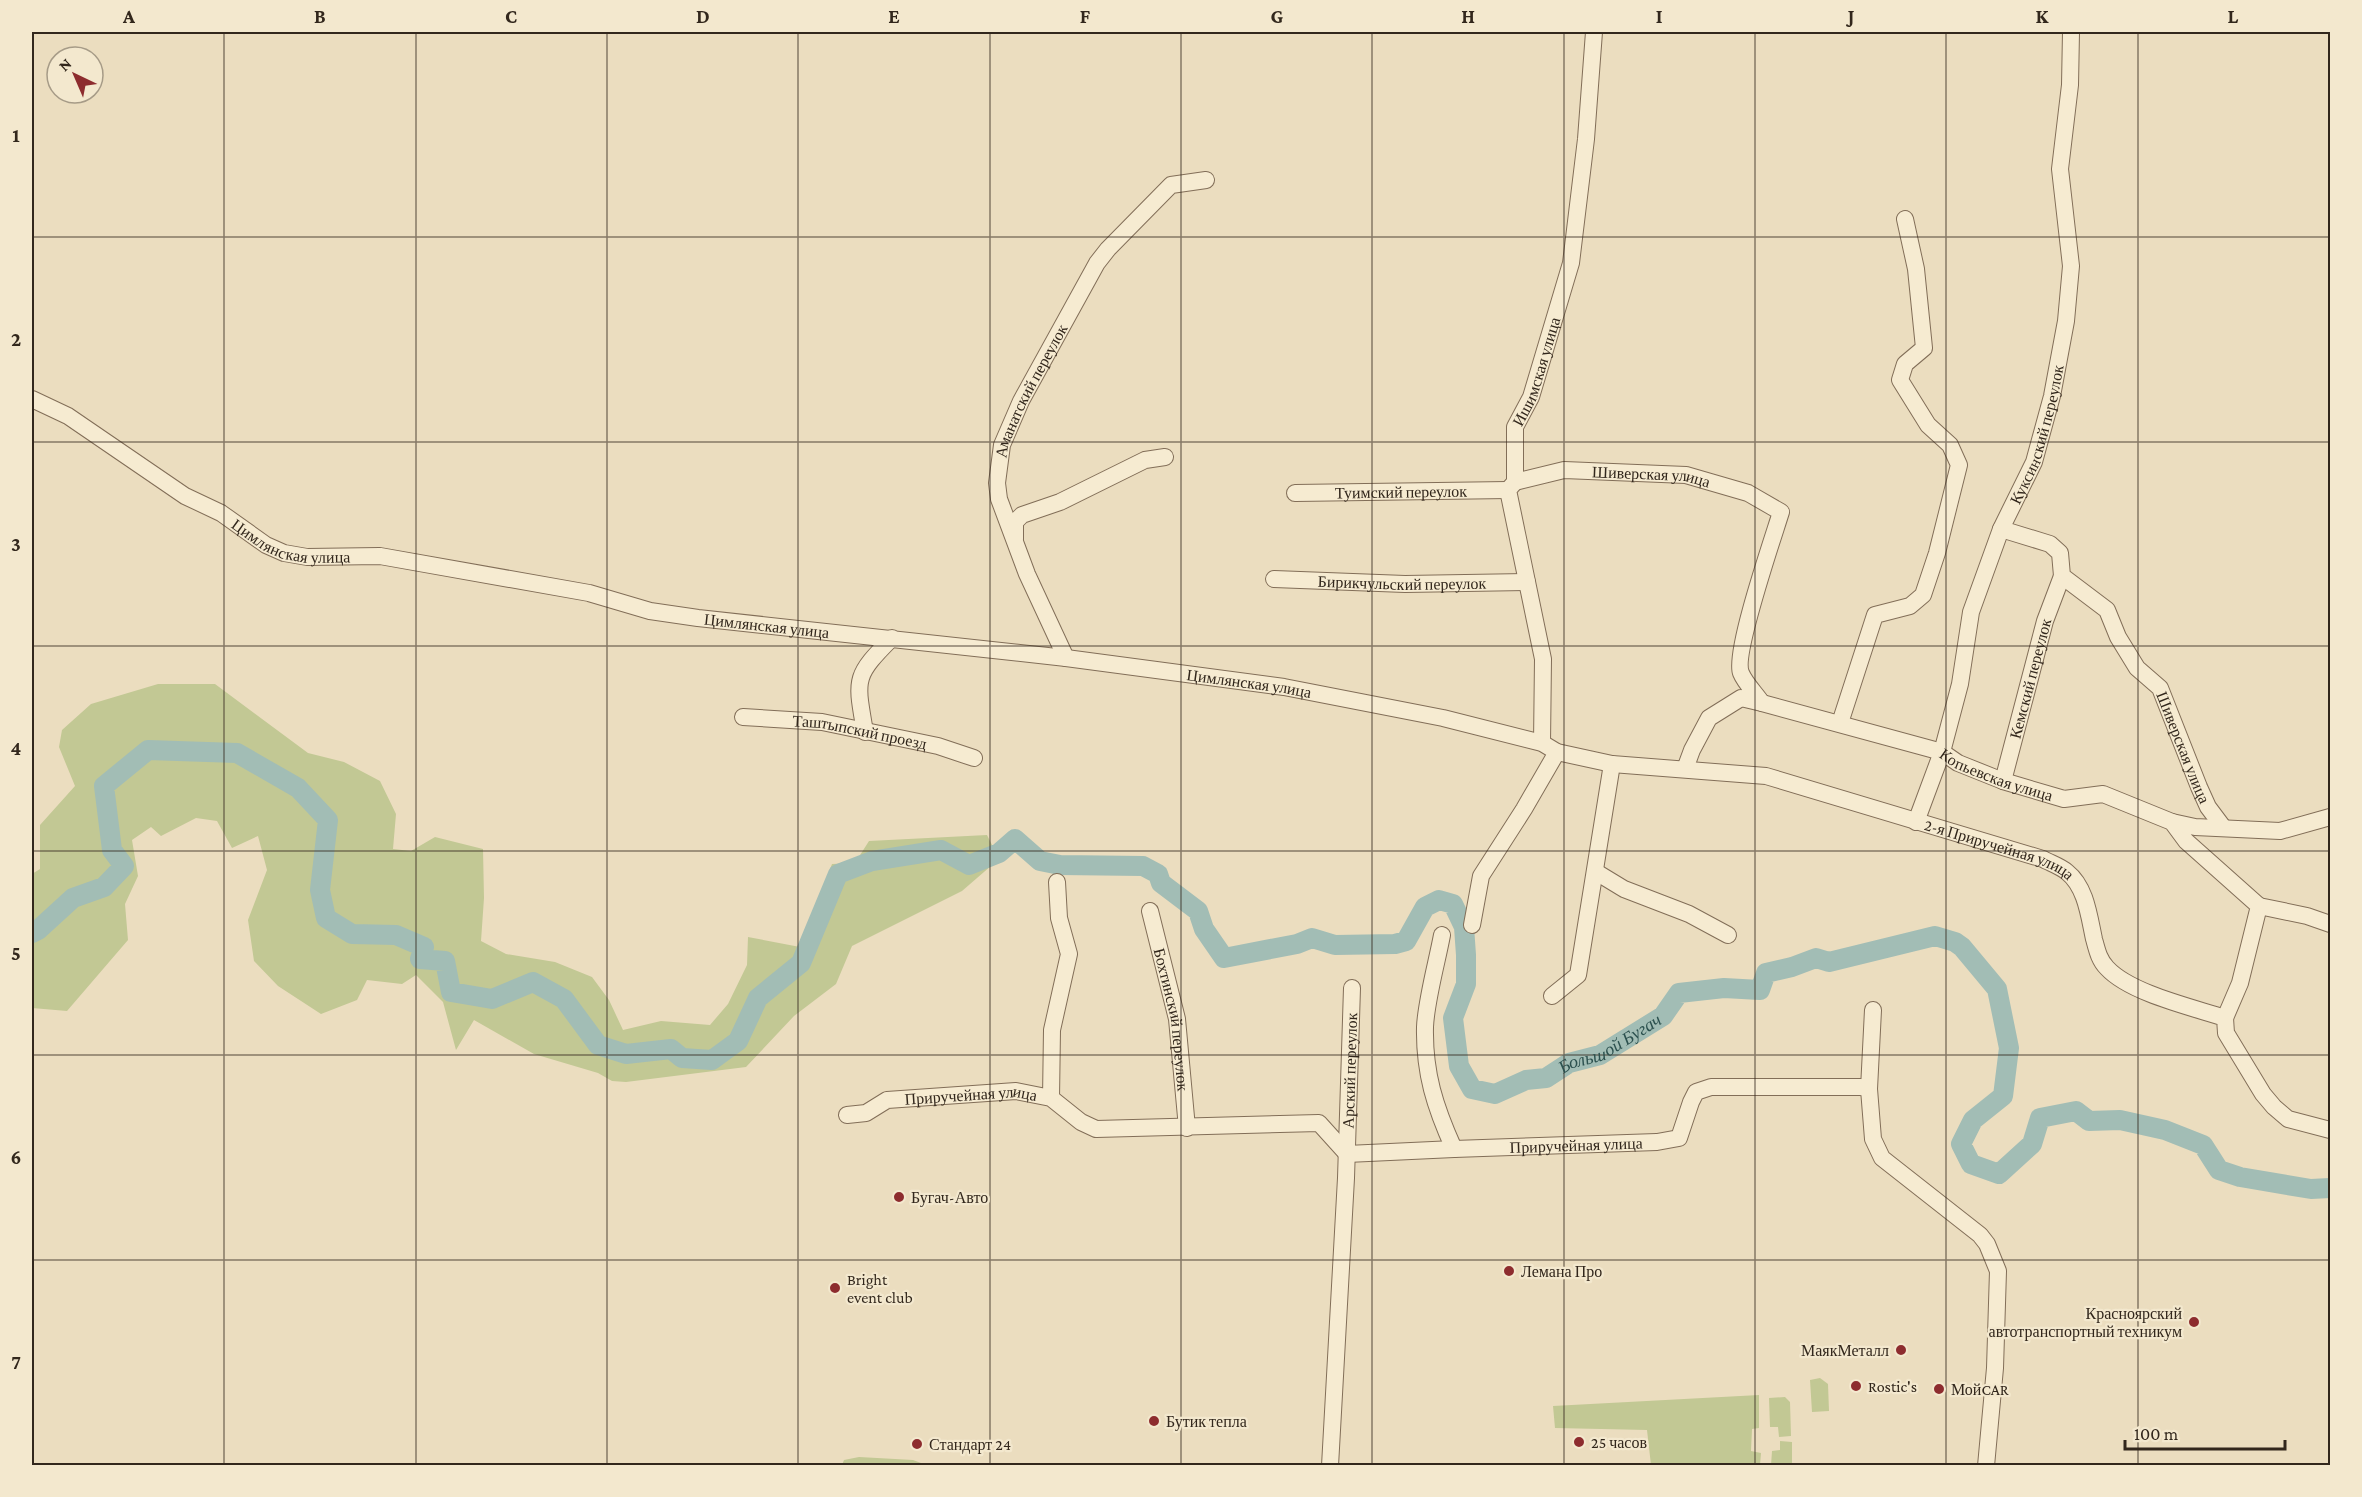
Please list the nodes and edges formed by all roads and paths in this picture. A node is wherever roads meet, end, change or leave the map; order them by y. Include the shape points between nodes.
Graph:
1 (1594, 32) edge
2 (2071, 32) edge
3 (1206, 180) dead end
4 (1905, 219) dead end
5 (32, 399) edge
6 (1166, 458) dead end
7 (1511, 486) junction
8 (1295, 493) dead end
9 (2001, 529) junction
10 (1014, 541) junction
11 (2062, 576) junction
12 (1275, 579) dead end
13 (1527, 582) junction
14 (892, 638) junction
15 (1066, 658) junction
16 (1762, 703) junction
17 (743, 717) dead end
18 (1840, 723) junction
19 (865, 732) junction
20 (1550, 747) junction
21 (1942, 752) junction
22 (974, 758) dead end
23 (1612, 764) junction
24 (1685, 770) junction
25 (2003, 781) junction
26 (2331, 817) edge
27 (1916, 822) junction
28 (2172, 822) junction
29 (2223, 827) junction
30 (1596, 872) junction
31 (1058, 882) dead end
32 (2259, 906) junction
33 (1150, 911) dead end
34 (2331, 924) edge
35 (1472, 925) dead end
36 (1442, 935) dead end
37 (1728, 935) dead end
38 (1352, 988) dead end
39 (1552, 996) dead end
40 (1873, 1010) dead end
41 (2225, 1018) junction
42 (1869, 1089) junction
43 (1052, 1098) junction
44 (847, 1115) dead end
45 (1186, 1128) junction
46 (2331, 1130) edge
47 (1454, 1149) junction
48 (1347, 1154) junction
49 (1330, 1466) edge
50 (1986, 1466) edge

1 - 7 street, Ишимская улица via 1571,263 1531,397 1515,427
2 - 9 street, Куксинский переулок via 2070,86 2060,169 2071,266 2066,321 2034,462
3 - 10 street, Аманатский переулок via 1171,185 1108,249 1021,401 1002,445 998,483 999,499
4 - 18 street via 1916,269 1924,348 1905,364 1900,380 1929,424 1950,445 1959,465 1923,595 1910,606 1875,615
5 - 14 street, Цимлянская улица via 68,416 185,496 221,513 284,553 307,557 380,556 589,593 650,611
6 - 10 street via 1145,460 1060,502 1022,515 1015,522
7 - 8 street, Туимский переулок
7 - 13 street, Ишимская улица
7 - 16 street, Шиверская улица via 1564,470 1686,475 1748,493 1781,512 1739,661 1740,672
9 - 11 street via 2050,544 2060,552
9 - 21 street, Куксинский переулок via 1971,612 1960,684
10 - 15 street, Аманатский переулок
11 - 25 street, Кемский переулок via 2045,621
11 - 29 street, Шиверская улица via 2107,610 2118,638 2137,668 2160,688 2208,807
12 - 13 street, Бирикчульский переулок via 1406,584
13 - 20 street, Ишимская улица via 1543,659
14 - 15 street, Цимлянская улица
14 - 19 street via 872,658 858,682
15 - 20 street, Цимлянская улица via 1284,687 1443,718
16 - 18 street, Копьевская улица
16 - 24 street, Копьевская улица via 1741,698 1709,718
17 - 19 street, Таштыпский проезд via 822,722
18 - 21 street, Копьевская улица
19 - 22 street, Таштыпский проезд via 938,746
20 - 23 street, 2-я Приручейная улица
20 - 35 street via 1524,809 1481,876
21 - 25 street, Копьевская улица via 1958,763
21 - 27 street, Куксинский переулок
23 - 24 street, 2-я Приручейная улица
23 - 30 street
24 - 27 street, 2-я Приручейная улица via 1766,776
25 - 28 street, Копьевская улица via 2064,799 2103,794
26 - 29 street via 2280,831
27 - 41 street, 2-я Приручейная улица via 2043,859 2066,871 2078,883 2099,958 2107,969 2143,991
28 - 29 street
28 - 32 street, Копьевская улица via 2186,841
30 - 37 street via 1624,889 1689,914
30 - 39 street via 1578,975
31 - 43 street via 1059,918 1069,954 1052,1030
32 - 34 street
32 - 41 street via 2240,983
33 - 45 street, Бохтинский переулок via 1177,1019
36 - 47 street via 1425,1025 1427,1072 1436,1109
38 - 48 street, Арский переулок
40 - 42 street
41 - 46 street via 2226,1033 2274,1107 2288,1119
42 - 47 street, Приручейная улица via 1712,1087 1696,1092 1679,1138
42 - 50 street via 1873,1139 1882,1158 1980,1235 1995,1261 1995,1368
43 - 44 street, Приручейная улица via 1016,1091 887,1100 866,1113
43 - 45 street, Приручейная улица via 1096,1129
45 - 48 street, Приручейная улица via 1318,1123
47 - 48 street, Приручейная улица
48 - 49 street, Арский переулок

